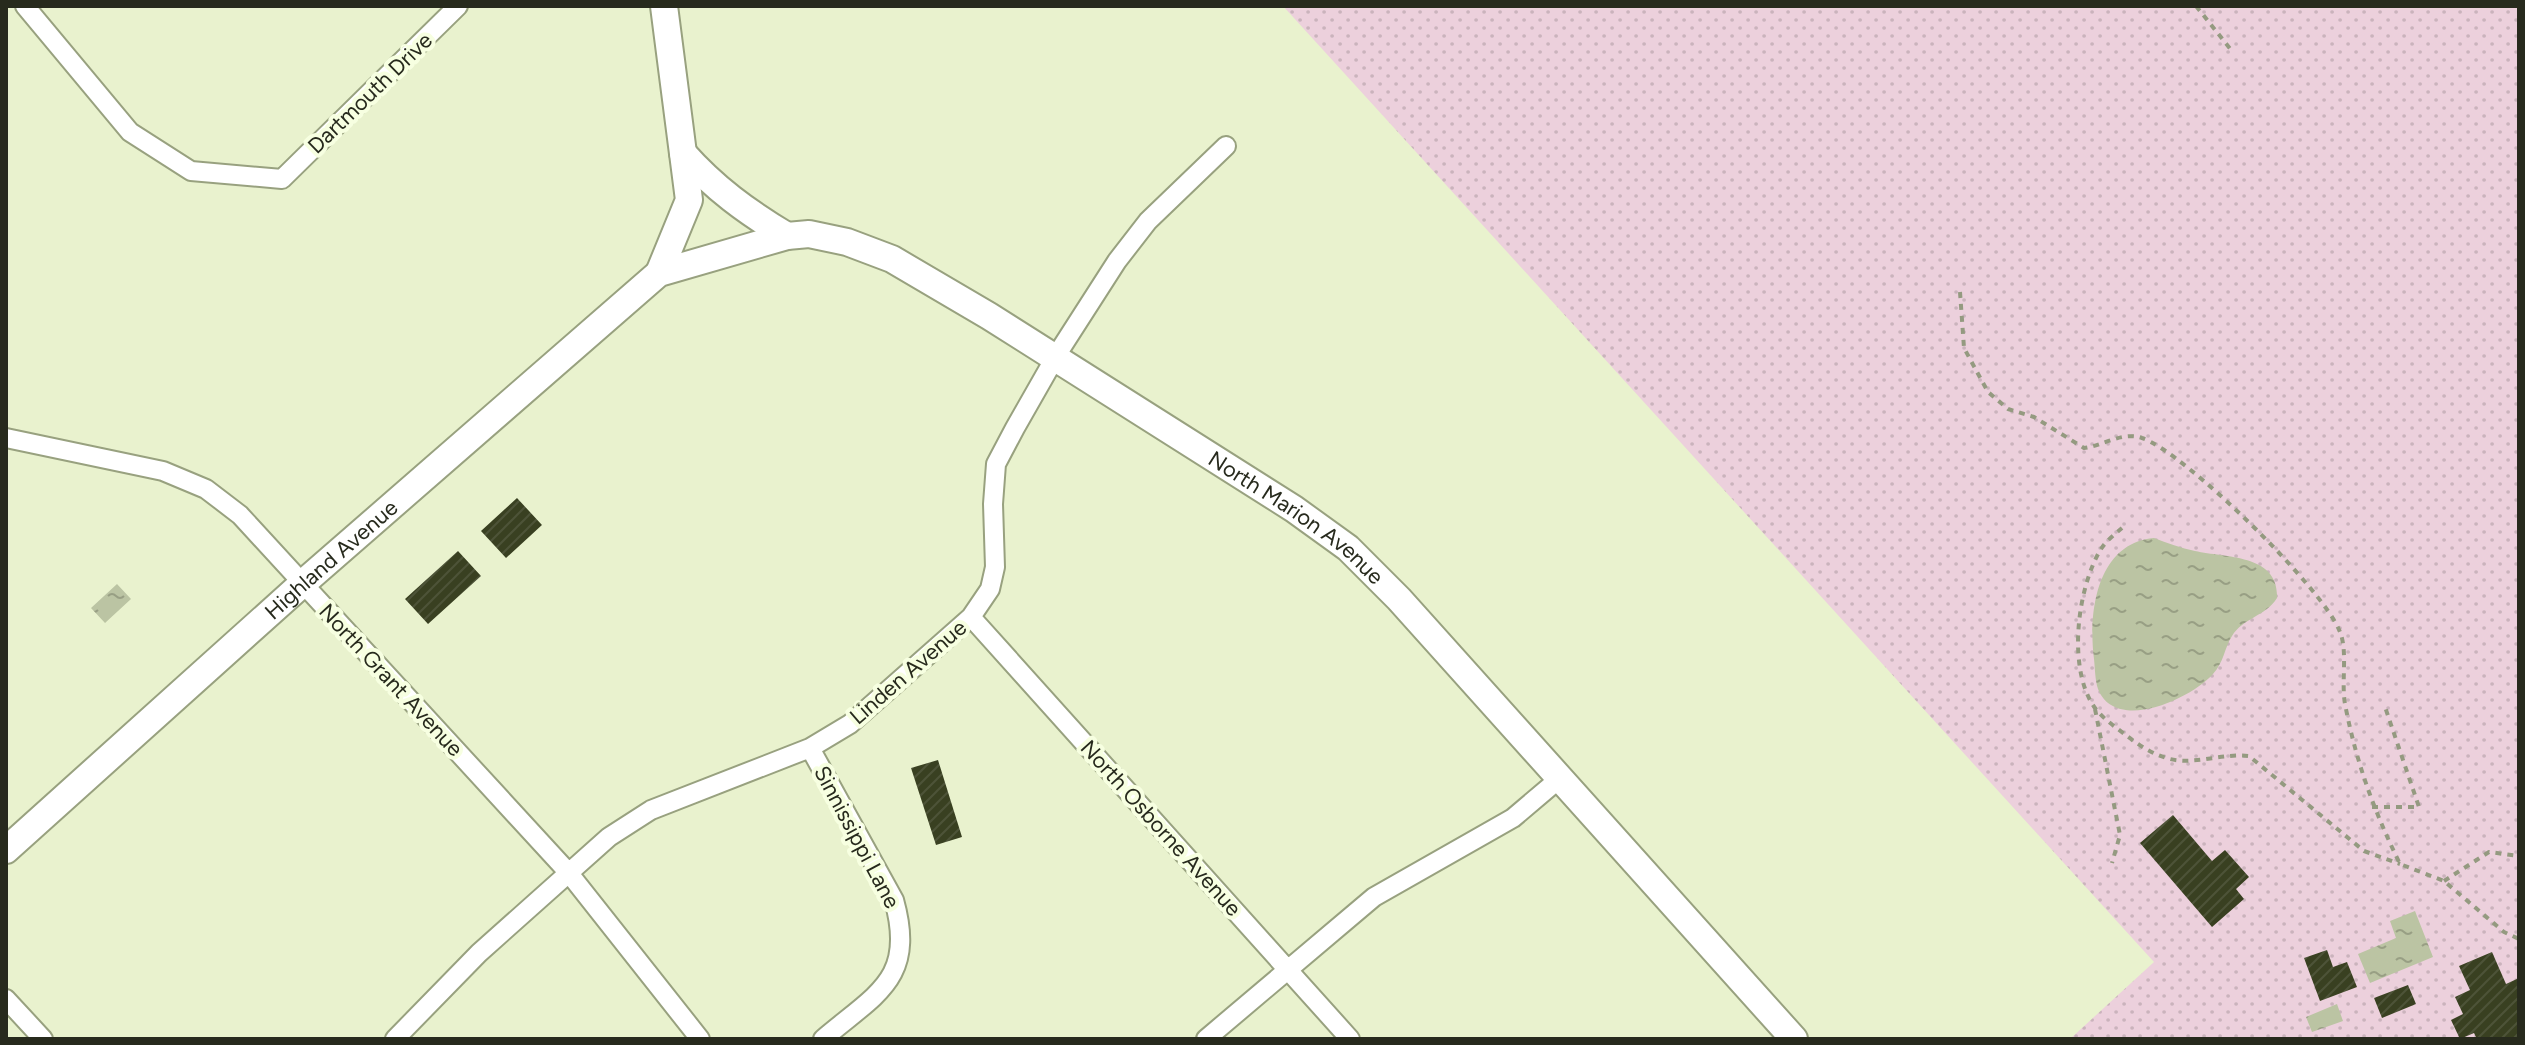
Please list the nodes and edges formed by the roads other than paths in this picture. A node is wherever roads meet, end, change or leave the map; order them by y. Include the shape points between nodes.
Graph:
1 (25, 6) edge
2 (458, 6) edge
3 (664, 6) edge
4 (1226, 146) dead end
5 (683, 153) junction
6 (787, 236) junction
7 (659, 273) junction
8 (1056, 356) junction
9 (6, 438) edge
10 (302, 584) junction
11 (971, 617) junction
12 (810, 748) junction
13 (1559, 779) junction
14 (6, 850) edge
15 (568, 872) junction
16 (1288, 970) junction
17 (6, 999) edge
18 (43, 1039) edge
19 (395, 1039) edge
20 (700, 1039) edge
21 (823, 1039) edge
22 (1206, 1039) edge
23 (1350, 1039) edge
24 (1794, 1039) edge

1 - 2 street, Dartmouth Drive via 130,132 191,171 282,179
3 - 5 street
4 - 8 street, Linden Avenue via 1148,221
5 - 6 street via 709,183
5 - 7 street via 689,200
6 - 7 street, North Marion Avenue
6 - 8 street, North Marion Avenue via 822,236 892,259
7 - 10 street, Highland Avenue
8 - 11 street, Linden Avenue via 996,464 995,567 990,589
8 - 13 street, North Marion Avenue via 1348,548
9 - 10 street, North Grant Avenue via 163,471 206,489 240,515
10 - 14 street, Highland Avenue
10 - 15 street, North Grant Avenue
11 - 12 street, Linden Avenue via 850,724
11 - 16 street, North Osborne Avenue
12 - 15 street, Linden Avenue via 651,810
12 - 21 street, Sinnissippi Lane via 894,900 901,927 899,963 893,973 879,992
13 - 16 street via 1513,818 1374,897
13 - 24 street, North Marion Avenue
15 - 19 street, Linden Avenue
15 - 20 street, North Grant Avenue
16 - 22 street
16 - 23 street, North Osborne Avenue
17 - 18 street

